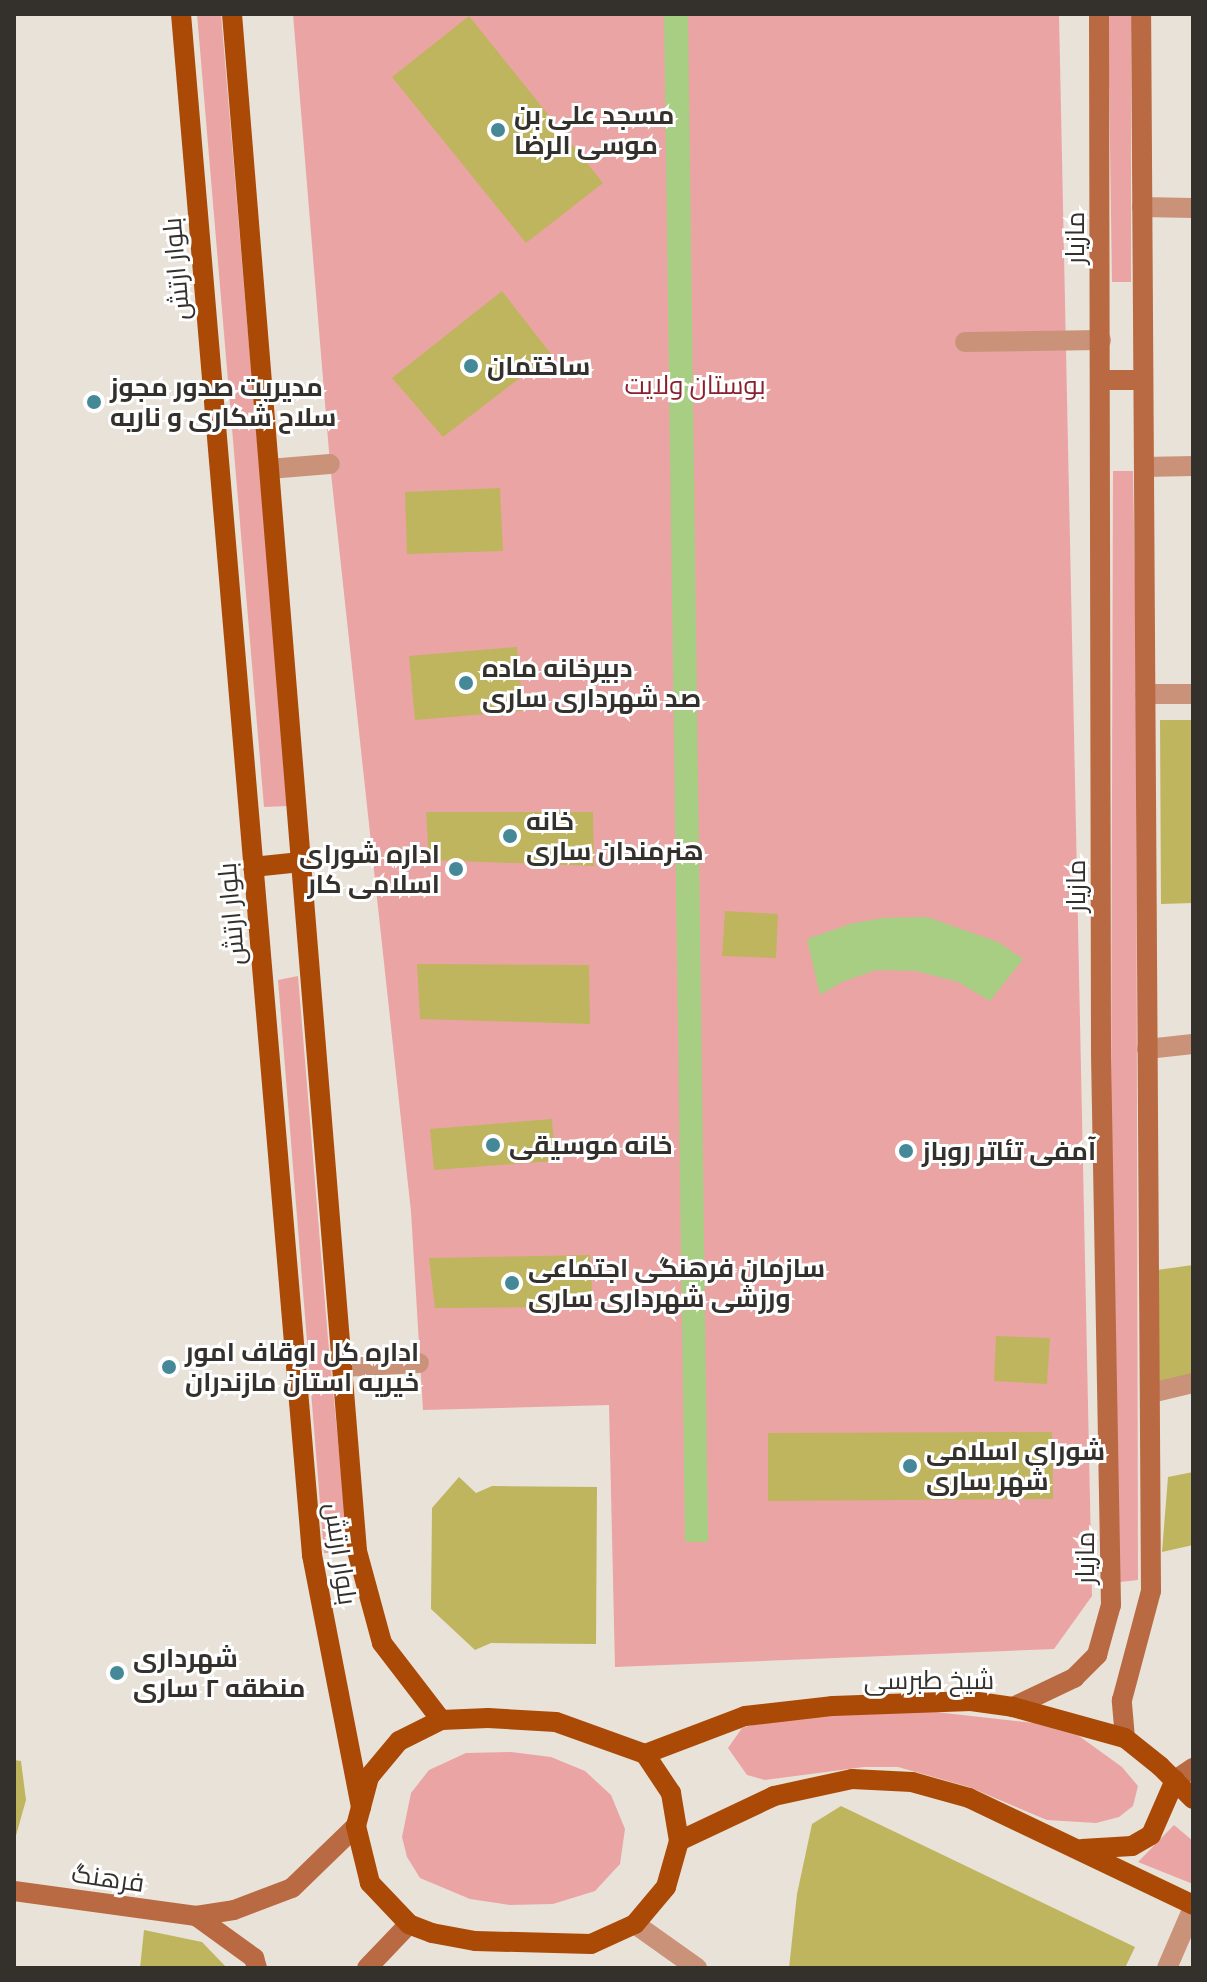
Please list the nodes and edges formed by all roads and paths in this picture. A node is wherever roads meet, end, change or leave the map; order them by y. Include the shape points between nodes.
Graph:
1 (181, 14) edge
2 (232, 14) edge
3 (1099, 14) edge
4 (1141, 14) edge
5 (1142, 207) junction
6 (1193, 208) edge
7 (1101, 340) junction
8 (965, 342) dead end
9 (1102, 380) junction
10 (1143, 380) junction
11 (330, 464) dead end
12 (1193, 466) edge
13 (1144, 467) junction
14 (269, 469) junction
15 (1145, 694) junction
16 (1193, 694) edge
17 (301, 862) junction
18 (253, 867) junction
19 (1193, 1044) edge
20 (1147, 1049) junction
21 (419, 1363) dead end
22 (342, 1367) junction
23 (1193, 1383) edge
24 (1151, 1393) junction
25 (1013, 1707) junction
26 (441, 1720) junction
27 (1125, 1738) junction
28 (645, 1754) junction
29 (1193, 1768) edge
30 (1175, 1780) junction
31 (1193, 1799) edge
32 (358, 1816) junction
33 (679, 1841) junction
34 (1078, 1849) junction
35 (14, 1891) edge
36 (1193, 1906) edge
37 (196, 1916) junction
38 (409, 1924) junction
39 (635, 1924) junction
40 (257, 1968) edge
41 (367, 1968) edge
42 (697, 1968) edge
43 (1167, 1968) edge

1 - 18 main road, بلوار ارتش
2 - 14 main road, بلوار ارتش
3 - 7 main road, مازیار
4 - 5 main road
5 - 6 street
5 - 10 main road
7 - 8 street
7 - 9 main road, مازیار
9 - 10 main road
9 - 25 main road, مازیار via 1101,1052 1111,1605 1097,1655 1074,1678
10 - 13 main road
11 - 14 street
12 - 13 street
13 - 15 main road
14 - 17 main road, بلوار ارتش
15 - 16 street
15 - 20 main road
17 - 18 main road
17 - 22 main road, بلوار ارتش
18 - 32 main road, بلوار ارتش via 312,1555
19 - 20 street
20 - 24 main road
21 - 22 street
22 - 26 main road, بلوار ارتش via 357,1551 382,1643
23 - 24 street
24 - 27 main road via 1151,1591 1122,1700
25 - 27 main road, شیخ طبرسی
25 - 28 main road, شیخ طبرسی via 971,1701 833,1706 745,1716
26 - 28 main road via 556,1722
26 - 32 main road via 399,1741 369,1777
27 - 30 main road, شیخ طبرسی
28 - 33 main road via 671,1793
29 - 30 main road
30 - 31 main road, شیخ طبرسی
30 - 34 main road via 1151,1835 1132,1846
32 - 37 main road, فرهنگ via 292,1888 234,1910
32 - 38 main road via 370,1883
33 - 34 main road via 774,1796 852,1779 912,1782 969,1798
33 - 39 main road via 666,1887
34 - 36 main road
35 - 37 main road, فرهنگ
36 - 43 street
37 - 40 main road, فرهنگ via 254,1958
38 - 39 main road via 475,1941 543,1945 591,1944
38 - 41 main road
39 - 42 street

